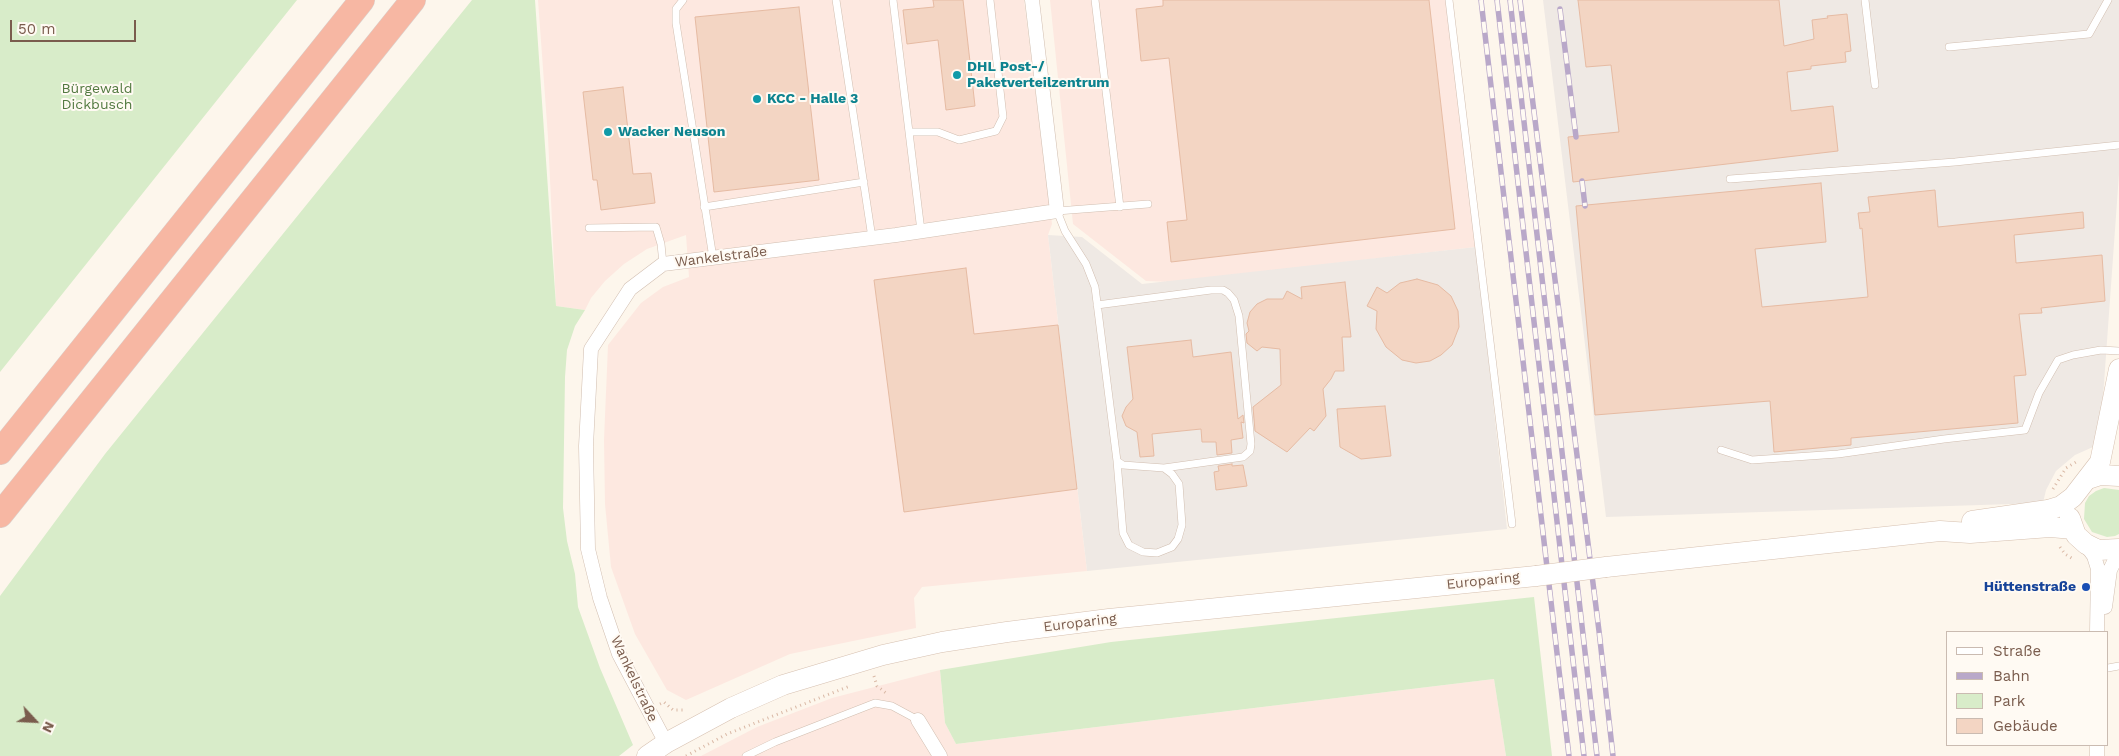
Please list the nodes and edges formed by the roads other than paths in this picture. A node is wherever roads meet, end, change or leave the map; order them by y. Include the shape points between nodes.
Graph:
1 (362, 0) edge
2 (413, 0) edge
3 (683, 0) edge
4 (836, 0) edge
5 (893, 0) edge
6 (990, 0) edge
7 (1032, 0) edge
8 (1095, 0) edge
9 (1449, 0) edge
10 (1865, 0) edge
11 (2108, 0) edge
12 (1949, 47) dead end
13 (1875, 85) dead end
14 (910, 132) junction
15 (2119, 145) edge
16 (1730, 178) dead end
17 (864, 182) junction
18 (1148, 204) dead end
19 (1120, 206) junction
20 (704, 207) junction
21 (1057, 211) junction
22 (589, 228) dead end
23 (921, 231) junction
24 (872, 238) junction
25 (713, 258) junction
26 (663, 264) junction
27 (1097, 305) junction
28 (2119, 351) edge
29 (2119, 369) edge
30 (1721, 450) dead end
31 (0, 452) edge
32 (1117, 461) junction
33 (1164, 468) junction
34 (2119, 476) edge
35 (2088, 479) junction
36 (2073, 497) junction
37 (0, 515) edge
38 (1512, 524) dead end
39 (1940, 531) junction
40 (2080, 537) junction
41 (2119, 551) edge
42 (2097, 631) edge
43 (2102, 631) edge
44 (918, 720) joint
45 (666, 743) junction
46 (647, 756) edge
47 (746, 756) edge
48 (940, 756) edge

1 - 31 highway
2 - 37 highway
3 - 20 lane via 676,9 676,23
4 - 17 lane
5 - 14 lane
6 - 14 lane via 1003,117 996,131 959,140 938,132
7 - 21 street
8 - 19 lane
9 - 38 lane
10 - 13 lane
11 - 12 lane via 2089,34
14 - 23 lane
15 - 16 lane via 1955,162
17 - 20 lane
17 - 24 lane
18 - 19 lane
19 - 21 lane
20 - 25 lane
21 - 23 street, Wankelstraße
21 - 27 lane via 1064,231 1086,264
22 - 26 lane via 656,227
23 - 24 street, Wankelstraße
24 - 25 street, Wankelstraße
25 - 26 street, Wankelstraße
26 - 45 street, Wankelstraße via 630,289 591,349 586,446 588,549 600,598 619,654
27 - 32 lane
27 - 33 lane via 1211,290 1222,290 1234,300 1239,316 1252,444 1250,451 1243,457
28 - 30 lane via 2073,354 2058,360 2039,392 2024,430 1838,454 1752,460
29 - 35 street via 2100,462
32 - 33 lane via 1124,465
32 - 33 lane via 1123,533 1129,545 1144,552 1157,553 1172,547 1182,525 1179,484
34 - 35 street via 2100,475
35 - 36 street
36 - 39 street via 2061,506 1968,521
36 - 40 street via 2069,510 2071,523
39 - 40 street via 1970,533 2050,527
39 - 45 street, Europaring, bridge via 1109,620 942,642 883,655 783,685
40 - 41 street via 2098,550
40 - 42 street via 2094,556 2098,569
41 - 43 street via 2110,570
44 - 47 lane via 892,706 876,703
44 - 48 street
45 - 46 street, Europaring

